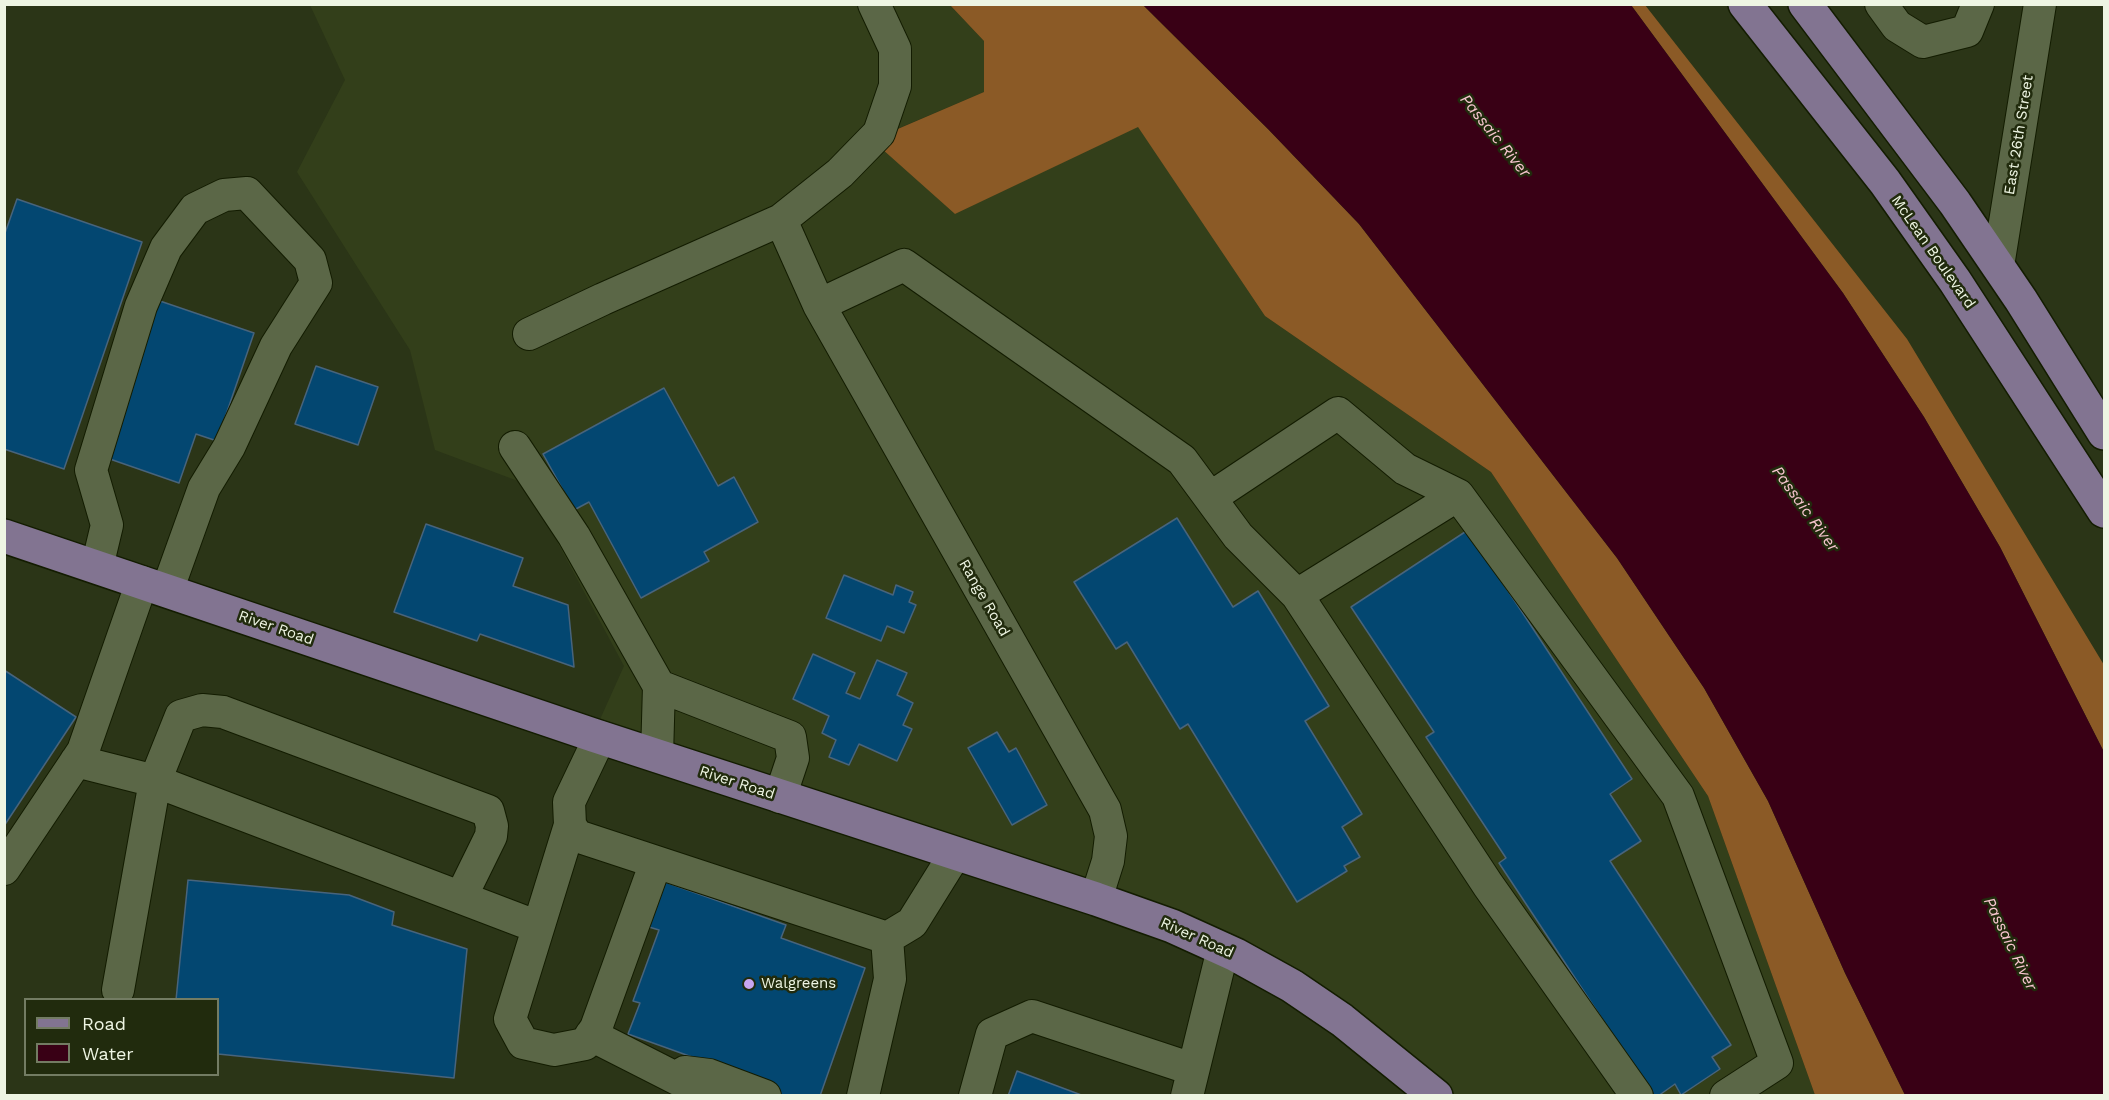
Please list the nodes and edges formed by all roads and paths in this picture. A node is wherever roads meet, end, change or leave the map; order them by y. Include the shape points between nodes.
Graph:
1 (874, 4) edge
2 (1745, 4) edge
3 (1805, 4) edge
4 (1881, 4) edge
5 (2040, 4) edge
6 (1972, 18) edge
7 (781, 220) junction
8 (1998, 266) junction
9 (819, 305) junction
10 (529, 334) dead end
11 (2104, 433) edge
12 (515, 447) dead end
13 (1458, 495) junction
14 (1210, 498) junction
15 (2104, 511) edge
16 (4, 536) edge
17 (97, 567) junction
18 (155, 587) junction
19 (1298, 595) junction
20 (659, 686) junction
21 (600, 737) junction
22 (657, 756) junction
23 (76, 760) junction
24 (155, 781) junction
25 (780, 797) junction
26 (570, 825) junction
27 (955, 854) junction
28 (656, 862) junction
29 (4, 869) edge
30 (460, 897) junction
31 (1096, 899) junction
32 (538, 927) junction
33 (887, 938) junction
34 (1223, 949) junction
35 (118, 990) dead end
36 (591, 1035) junction
37 (661, 1070) junction
38 (1189, 1082) edge
39 (711, 1095) edge
40 (765, 1095) edge
41 (863, 1095) edge
42 (975, 1095) edge
43 (1436, 1095) edge
44 (1637, 1095) edge
45 (1726, 1095) edge

1 - 7 street via 895,49 895,86 879,133 840,173
2 - 15 main road, McLean Boulevard via 1885,182 1949,272
3 - 8 main road
4 - 6 street via 1898,26 1923,42
5 - 8 street, East 26th Street
7 - 9 street, Range Road
7 - 10 street
8 - 11 main road
9 - 14 street via 904,266 1182,460
9 - 31 street, Range Road via 1105,810 1111,836
12 - 20 street via 574,536
13 - 14 street via 1405,469 1338,413
13 - 19 street
13 - 45 street via 1678,795 1777,1063
14 - 19 street via 1238,536
16 - 17 main road, River Road
17 - 18 main road, River Road
17 - 18 street via 107,525 90,470 141,306 166,248 195,209 224,195 247,193 310,261 315,283 276,346 229,447
18 - 21 main road, River Road
18 - 23 street
19 - 44 street via 1488,885
20 - 22 street
20 - 25 street via 790,736 793,758
21 - 22 main road, River Road
21 - 26 street via 569,802
22 - 25 main road, River Road
23 - 24 street
23 - 29 street
24 - 30 street
24 - 30 street via 181,716 202,710 223,712 488,811 491,836
24 - 35 street
25 - 27 main road, River Road
26 - 28 street via 577,836
26 - 32 street
27 - 31 main road, River Road
27 - 33 street via 912,923
28 - 33 street
28 - 36 street
30 - 32 street
31 - 34 main road, River Road
32 - 36 street via 510,1019 523,1043 554,1050 585,1044
33 - 41 street via 890,979
34 - 38 street
34 - 43 main road, River Road via 1292,986 1342,1020
36 - 37 street
37 - 39 street
37 - 40 street via 709,1075
38 - 42 street via 1032,1016 992,1034

